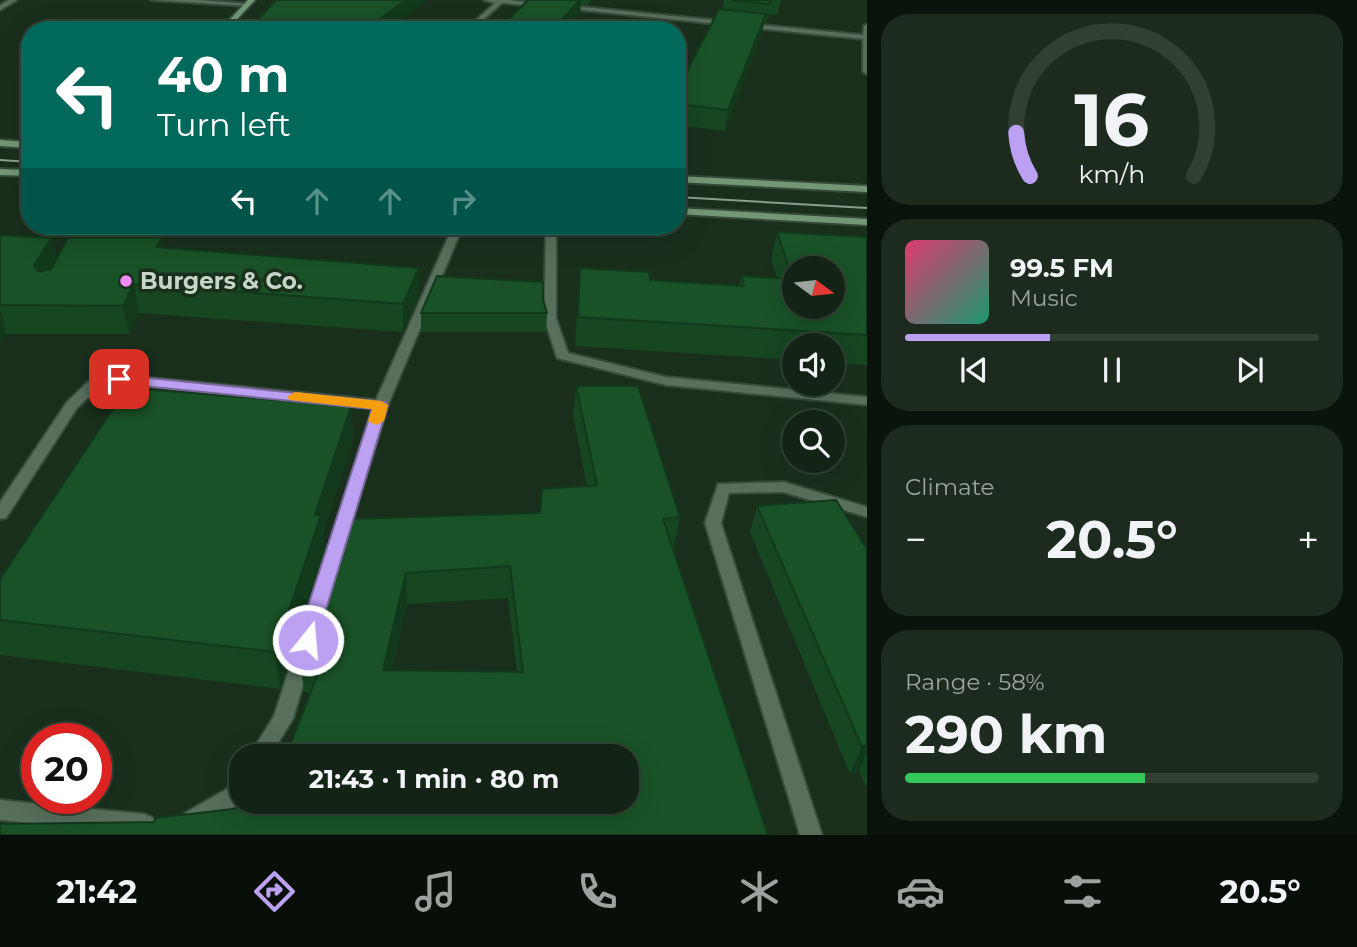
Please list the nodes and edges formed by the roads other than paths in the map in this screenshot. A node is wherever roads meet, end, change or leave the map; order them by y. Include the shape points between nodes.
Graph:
1 (15, 0) edge
2 (154, 0) edge
3 (487, 0) edge
4 (563, 0) edge
5 (501, 1) edge
6 (249, 2) edge
7 (556, 7) junction
8 (0, 8) edge
9 (231, 21) edge
10 (478, 21) edge
11 (673, 21) edge
12 (686, 22) edge
13 (867, 26) edge
14 (865, 37) junction
15 (867, 72) edge
16 (0, 143) edge
17 (21, 144) edge
18 (0, 172) edge
19 (21, 173) edge
20 (686, 179) edge
21 (867, 189) edge
22 (686, 212) edge
23 (867, 222) edge
24 (82, 235) edge
25 (454, 235) edge
26 (551, 235) edge
27 (68, 260) edge
28 (416, 290) edge
29 (430, 291) junction
30 (867, 401) edge
31 (381, 405) junction
32 (867, 512) edge
33 (0, 514) edge
34 (336, 549) edge
35 (312, 627) edge
36 (267, 744) edge
37 (229, 799) edge
38 (0, 810) edge
39 (811, 835) edge

1 - 8 street
2 - 6 street
3 - 5 street
4 - 7 street
5 - 7 street
5 - 10 street
6 - 9 main road
7 - 11 street
12 - 14 street
13 - 14 street
14 - 15 street
16 - 17 main road
18 - 19 main road
20 - 21 main road
22 - 23 main road
24 - 27 street
25 - 29 street
26 - 30 street via 550,318 562,355 666,381
28 - 29 street
29 - 31 street
31 - 33 street via 119,379 93,385 72,405
31 - 34 street
32 - 39 street via 784,486 723,488 713,523
35 - 36 street via 284,719
37 - 38 street via 181,828

